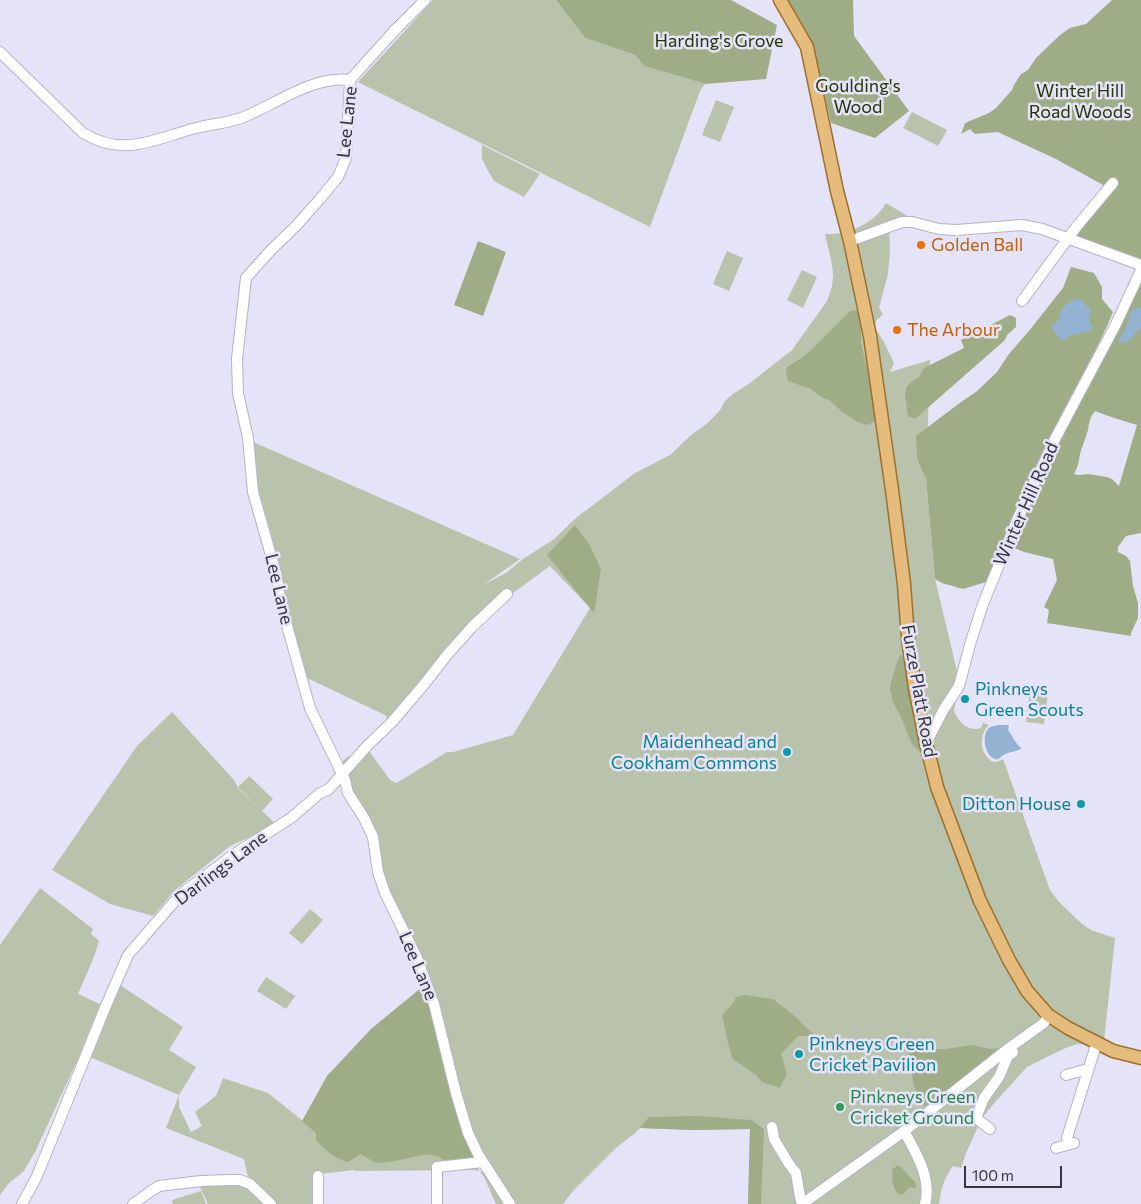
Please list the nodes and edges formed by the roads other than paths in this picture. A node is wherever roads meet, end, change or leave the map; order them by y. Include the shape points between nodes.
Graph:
1 (425, 0) edge
2 (780, 0) edge
3 (0, 52) edge
4 (350, 80) junction
5 (1113, 183) dead end
6 (1068, 238) junction
7 (850, 241) junction
8 (1141, 265) edge
9 (1141, 270) edge
10 (1022, 301) dead end
11 (507, 594) dead end
12 (926, 743) junction
13 (342, 775) junction
14 (329, 789) junction
15 (348, 793) junction
16 (1048, 1015) junction
17 (1097, 1042) junction
18 (1009, 1048) junction
19 (1141, 1058) edge
20 (1088, 1068) junction
21 (1066, 1075) dead end
22 (772, 1127) dead end
23 (990, 1129) dead end
24 (904, 1131) junction
25 (1056, 1148) dead end
26 (483, 1162) junction
27 (318, 1176) dead end
28 (22, 1204) edge
29 (133, 1204) edge
30 (271, 1204) edge
31 (318, 1204) edge
32 (437, 1204) edge
33 (510, 1204) edge
34 (802, 1204) edge
35 (925, 1204) edge

1 - 4 street, Lee Lane
2 - 7 main road, Furze Platt Road via 807,47 836,191
3 - 4 street via 83,133 93,140 116,146 151,142 242,118 303,88 329,81
4 - 13 street, Lee Lane via 346,158 338,177 319,200 246,278 236,359 238,393 248,438 254,492 276,573 280,604 310,708
5 - 6 street
6 - 7 street via 1042,228 1022,225 956,230 902,222
6 - 8 street
6 - 10 street
7 - 12 main road, Furze Platt Road via 876,375 896,518 908,638
9 - 12 street, Winter Hill Road via 1018,518 983,604 959,686
11 - 13 street, Darlings Lane via 472,627
12 - 16 main road, Furze Platt Road via 938,786 980,901 1018,976
13 - 14 street, Darlings Lane
13 - 15 street, Lee Lane
14 - 15 street
14 - 28 street, Darlings Lane via 181,894 128,955 37,1176
15 - 26 street, Lee Lane via 373,837 382,887 427,982 460,1109
16 - 17 main road, Furze Platt Road
16 - 18 street via 1044,1023
17 - 19 main road, Furze Platt Road via 1113,1051
17 - 20 street
18 - 23 street via 1013,1052 984,1098 976,1118
18 - 24 street
20 - 21 street
20 - 25 street via 1067,1138 1072,1144
22 - 34 street via 774,1138 796,1173
24 - 34 street
24 - 35 street via 921,1162
26 - 32 street via 437,1167
26 - 33 street, Lee Lane
27 - 31 street
29 - 30 street via 159,1186 240,1180 250,1184

